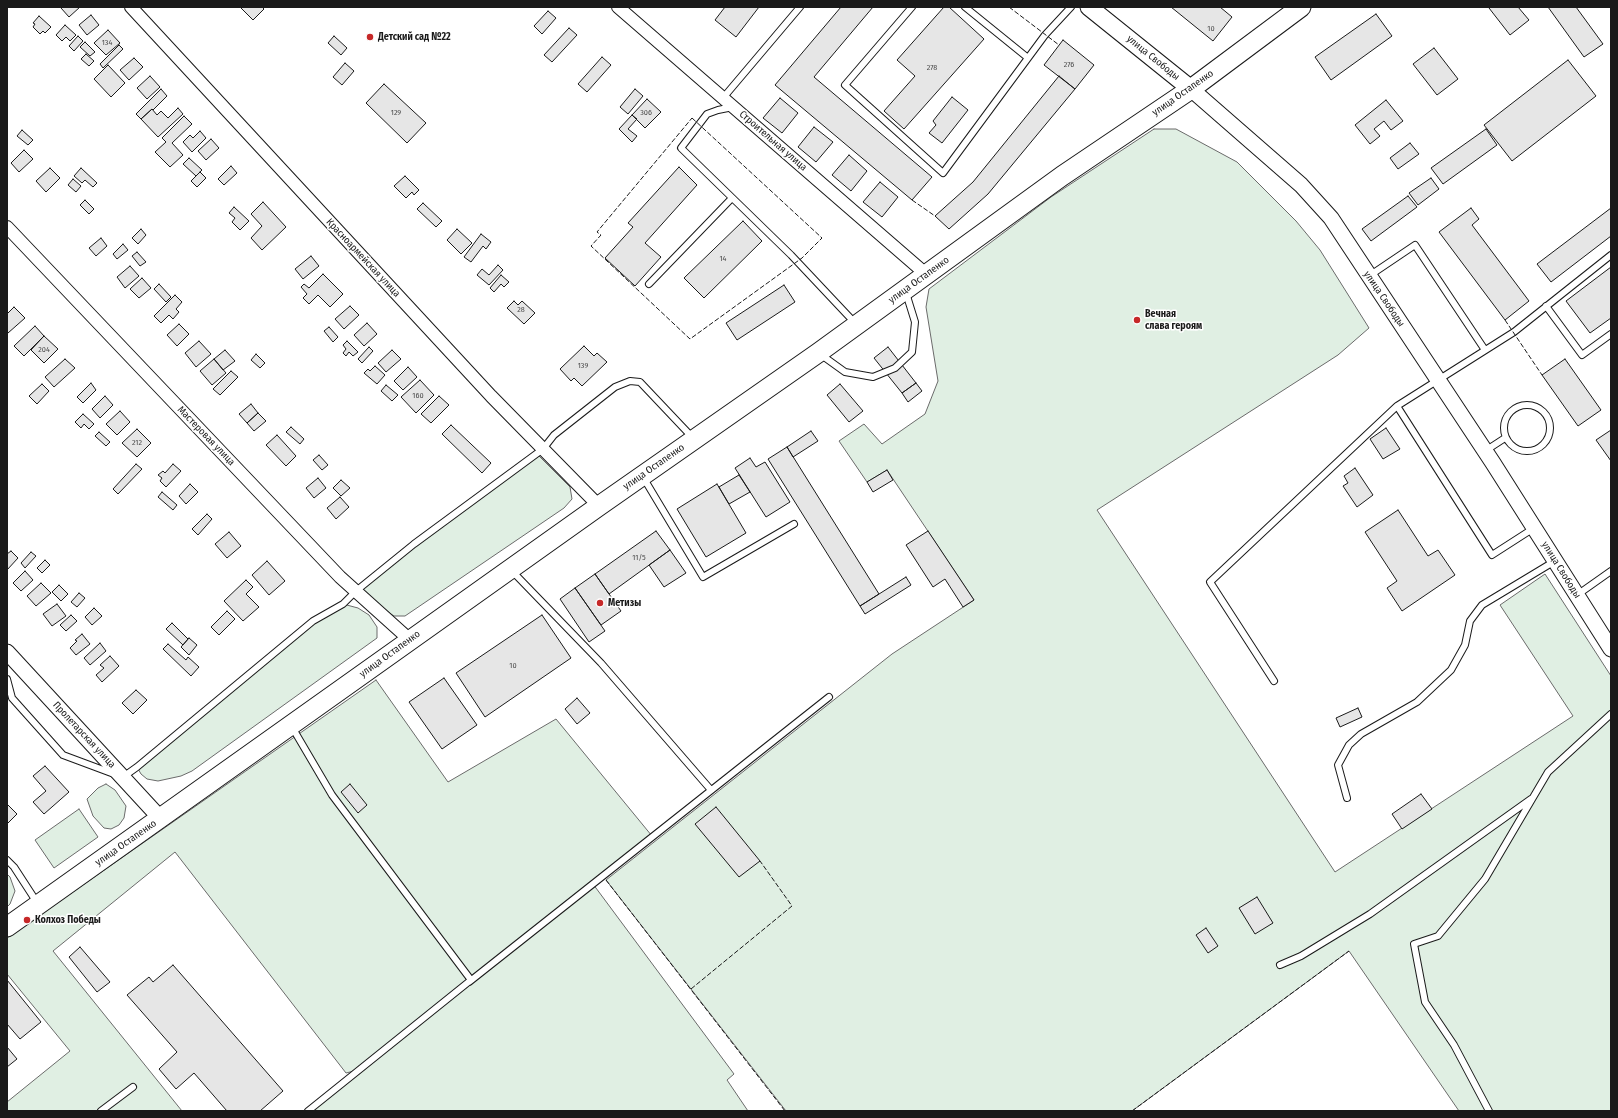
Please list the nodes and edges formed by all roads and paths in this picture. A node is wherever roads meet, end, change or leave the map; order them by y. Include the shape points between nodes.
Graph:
1 (618, 7) edge
2 (800, 7) edge
3 (912, 7) edge
4 (965, 7) edge
5 (1071, 7) edge
6 (1090, 7) edge
7 (1301, 7) edge
8 (133, 8) edge
9 (1028, 58) junction
10 (1191, 89) junction
11 (723, 98) junction
12 (734, 107) junction
13 (732, 198) junction
14 (7, 227) edge
15 (1611, 255) edge
16 (927, 275) junction
17 (1369, 276) junction
18 (649, 284) dead end
19 (905, 290) junction
20 (1546, 306) junction
21 (857, 325) junction
22 (1611, 334) edge
23 (1486, 350) junction
24 (818, 353) junction
25 (1438, 380) junction
26 (1397, 406) junction
27 (1505, 438) junction
28 (694, 439) junction
29 (543, 449) junction
30 (1485, 451) junction
31 (642, 475) junction
32 (599, 506) junction
33 (794, 524) dead end
34 (1534, 528) junction
35 (1555, 560) junction
36 (510, 569) junction
37 (1611, 571) edge
38 (356, 591) junction
39 (1577, 595) junction
40 (410, 640) junction
41 (1611, 649) edge
42 (7, 652) edge
43 (7, 679) edge
44 (1274, 681) dead end
45 (829, 697) dead end
46 (1611, 714) edge
47 (291, 726) junction
48 (122, 777) junction
49 (711, 790) junction
50 (1534, 797) junction
51 (1347, 798) dead end
52 (160, 819) junction
53 (7, 860) edge
54 (38, 905) junction
55 (7, 927) edge
56 (1280, 965) dead end
57 (469, 982) junction
58 (133, 1087) dead end
59 (101, 1111) edge
60 (308, 1111) edge
61 (1489, 1111) edge

1 - 11 street, Строительная улица
2 - 11 lane
3 - 9 lane via 845,86 942,173
4 - 9 lane
5 - 9 lane
6 - 10 main road, улица Свободы
7 - 10 main road, улица Остапенко
8 - 29 street, Красноармейская улица via 490,396
10 - 16 main road, улица Остапенко via 1062,176
10 - 17 street, улица Свободы via 1301,185 1331,218
11 - 12 street, Строительная улица
12 - 13 lane via 707,114 681,148
12 - 16 street, Строительная улица
13 - 18 lane
13 - 21 lane via 791,255
14 - 38 street, Мастеровая улица
15 - 20 lane
16 - 19 main road, улица Остапенко
17 - 23 lane via 1415,245
17 - 25 street, улица Свободы
19 - 21 main road, улица Остапенко
19 - 24 lane via 915,322 912,352 894,368 873,377 845,372
20 - 22 lane via 1582,355
20 - 23 lane via 1514,332
21 - 24 main road, улица Остапенко
23 - 25 lane
24 - 28 main road, улица Остапенко
25 - 26 lane
25 - 30 street, улица Свободы
26 - 34 lane via 1492,555
26 - 44 lane via 1210,582
27 - 27 lane via 1504,422 1512,409 1527,405 1535,406 1546,416 1550,430 1544,444 1539,448 1524,452 1516,450
27 - 30 lane
28 - 29 lane via 648,389 640,382 630,381 615,387 576,417 554,435
28 - 31 main road, улица Остапенко
29 - 32 street, Красноармейская улица
29 - 38 lane via 414,544
30 - 34 street, улица Свободы
31 - 32 main road, улица Остапенко
31 - 33 lane via 703,577
32 - 36 main road, улица Остапенко
34 - 35 street, улица Свободы
35 - 39 street, улица Свободы
35 - 51 lane via 1482,605 1470,621 1465,645 1451,670 1417,702 1361,734 1348,745 1338,765
36 - 40 main road, улица Остапенко
36 - 49 lane via 601,663
37 - 39 lane
38 - 40 street, Мастеровая улица
38 - 48 lane via 342,604 313,621
39 - 41 street, улица Свободы
40 - 47 main road, улица Остапенко
42 - 48 street, Пролетарская улица
43 - 48 lane via 12,698 63,754
45 - 49 lane
46 - 50 lane via 1548,772
47 - 52 main road, улица Остапенко
47 - 57 lane via 332,795 471,980
48 - 52 street, Пролетарская улица
49 - 57 lane
50 - 56 lane via 1370,914 1301,956
50 - 61 lane via 1480,885 1438,936 1414,944 1425,1002 1454,1045
52 - 54 main road, улица Остапенко
53 - 54 lane via 14,866
54 - 55 main road, улица Остапенко
57 - 60 lane
58 - 59 lane

